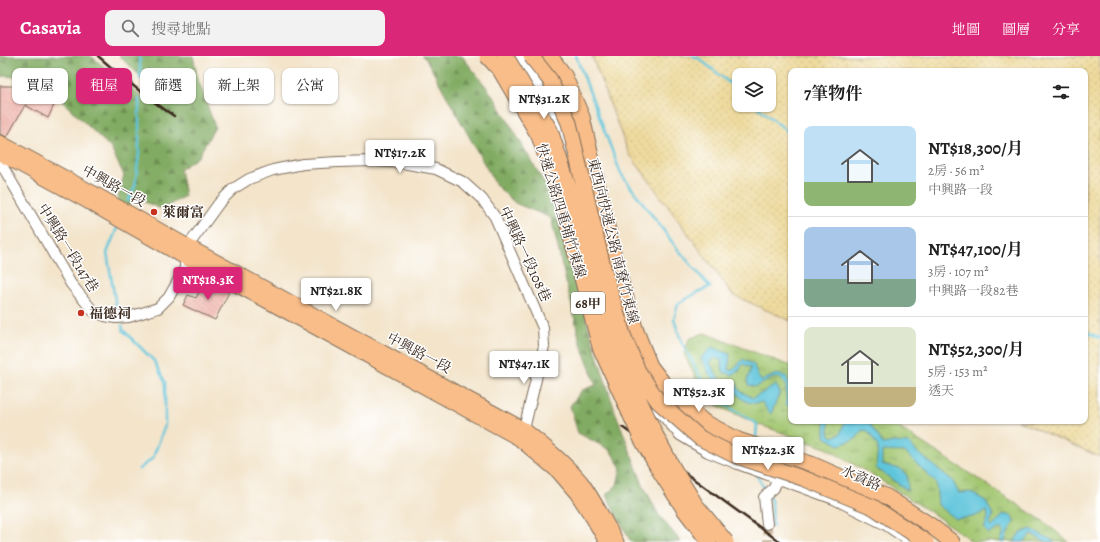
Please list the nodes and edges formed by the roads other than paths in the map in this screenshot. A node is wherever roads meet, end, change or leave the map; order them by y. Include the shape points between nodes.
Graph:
1 (487, 56) edge
2 (504, 56) edge
3 (514, 56) edge
4 (520, 56) edge
5 (550, 56) edge
6 (528, 61) edge
7 (0, 142) edge
8 (0, 154) edge
9 (0, 162) edge
10 (572, 170) junction
11 (186, 252) junction
12 (524, 429) junction
13 (784, 462) junction
14 (776, 484) junction
15 (767, 524) tunnel mouth
16 (606, 542) edge
17 (617, 542) edge
18 (709, 542) edge
19 (726, 542) edge
20 (911, 542) edge
21 (926, 542) edge
22 (940, 542) edge
23 (952, 542) edge

1 - 18 highway, 快速公路四重埔竹東線 / 68甲, bridge via 500,70 539,136 564,209 600,346 638,431 684,509
2 - 19 highway, 快速公路四重埔竹東線 / 68甲, bridge via 550,130 573,200 613,344 673,468 695,504
3 - 6 street, 水資路
4 - 6 street, 水資路
5 - 23 highway, 東西向快速公路 南寮竹東線 via 564,75 582,117 616,266 636,330 650,366 670,392 704,422 738,440 811,464 887,497
6 - 10 street, 水資路 via 556,120
6 - 21 highway, 東西向快速公路 南寮竹東線, bridge via 550,80 569,123 603,267 623,335 638,372 658,401 700,438 734,454 873,507
7 - 11 main road, 中興路一段 via 94,193
8 - 11 main road, 中興路一段
9 - 11 street, 中興路一段147巷 via 71,284 93,311 116,318 129,317 158,308 169,297 185,268
10 - 13 street, 水資路 via 633,336 649,374 664,396 701,429 737,446
10 - 14 street, 水資路 via 598,270 620,341 636,381 652,405 680,435 708,452
11 - 12 main road, 中興路一段 via 437,380
11 - 12 street, 中興路一段108巷 via 219,203 233,189 249,179 273,170 303,164 374,161 436,169 463,182 482,199 494,217 543,328 544,346
11 - 16 main road, 中興路一段 via 272,304 519,439 558,472 576,493
12 - 17 main road, 中興路一段 via 564,462 582,482
13 - 14 street
13 - 22 street, 水資路 via 880,501
14 - 15 street via 764,497
14 - 20 street, 水資路 via 820,493 857,509

